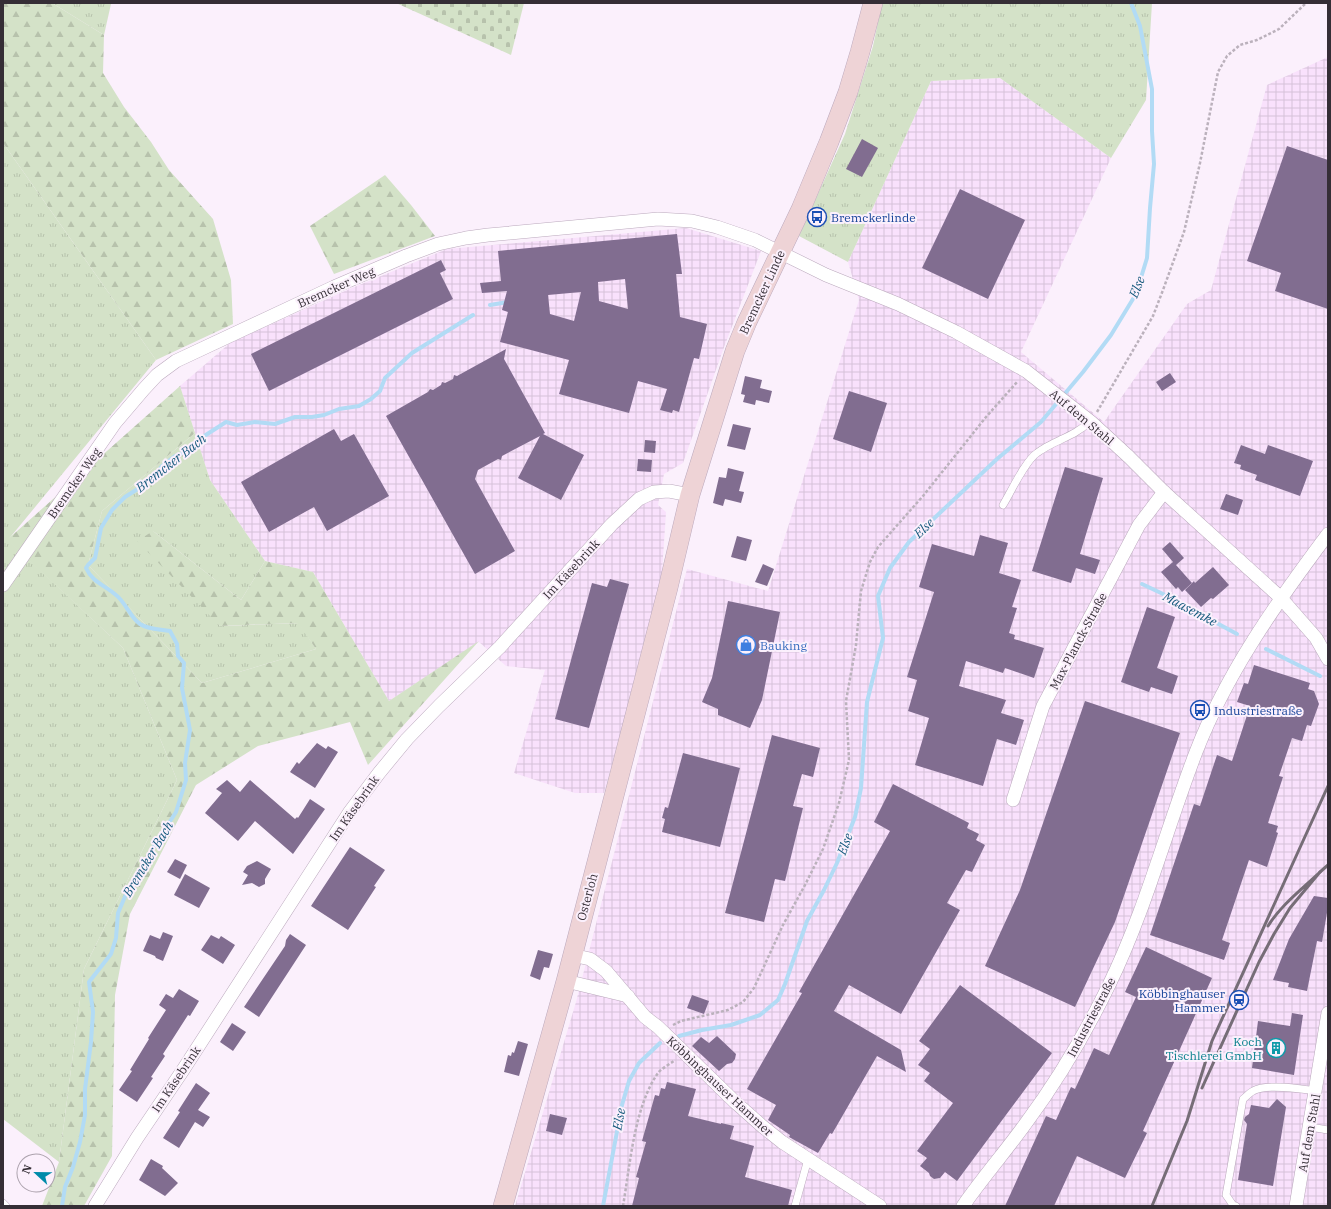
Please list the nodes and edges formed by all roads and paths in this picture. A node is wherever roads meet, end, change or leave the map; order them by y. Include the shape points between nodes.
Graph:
1 (873, 3) edge
2 (1306, 3) edge
3 (780, 254) junction
4 (1012, 388) dead end
5 (1091, 421) junction
6 (1164, 492) junction
7 (690, 495) junction
8 (1003, 505) dead end
9 (1328, 534) edge
10 (3, 585) edge
11 (668, 588) joint
12 (1281, 598) junction
13 (1328, 659) edge
14 (1012, 800) dead end
15 (572, 955) junction
16 (566, 981) junction
17 (628, 996) junction
18 (1328, 1013) edge
19 (664, 1034) junction
20 (685, 1053) junction
21 (1316, 1091) junction
22 (1310, 1127) junction
23 (1328, 1130) edge
24 (808, 1159) junction
25 (3, 1203) edge
26 (6, 1206) edge
27 (95, 1206) edge
28 (504, 1206) edge
29 (623, 1206) edge
30 (794, 1206) edge
31 (880, 1206) edge
32 (963, 1206) edge
33 (1236, 1206) edge
34 (1296, 1206) edge

1 - 3 main road, Bremcker Linde via 848,92
2 - 5 path via 1279,28 1257,40 1240,45 1227,56 1218,72 1184,232 1163,290 1153,316
3 - 5 street, Auf dem Stahl via 898,304 956,332 1026,371
3 - 7 main road, Bremcker Linde via 735,351
3 - 10 street, Bremcker Weg via 755,240 717,227 692,221 658,219 526,230 466,238 438,244 406,256 176,361 157,375 115,423
4 - 19 path via 878,547 870,562 861,591 856,645 846,701 849,760 839,803 822,849 754,988 738,1005 728,1010 681,1021
5 - 6 street, Auf dem Stahl
5 - 8 lane via 1036,453 1029,460
6 - 12 street, Auf dem Stahl
6 - 14 street, Max-Planck-Straße via 1139,525 1043,706
7 - 11 main road, Bremcker Linde
7 - 27 street, Im Käsebrink via 669,491 654,492 639,499 612,524 500,647 434,711 379,773 345,819
9 - 12 street, Industriestraße
11 - 15 main road, Osterloh
12 - 13 street, Auf dem Stahl via 1316,638
12 - 32 street, Industriestraße via 1246,650 1196,751 1155,871 1109,986 1060,1074 1027,1123
15 - 16 main road, Osterloh
15 - 17 street, Köbbinghauser Hammer via 590,959 606,971
16 - 17 street
16 - 28 main road, Osterloh
17 - 19 street, Köbbinghauser Hammer via 645,1017
18 - 21 street, Auf dem Stahl
19 - 20 street, Köbbinghauser Hammer
20 - 24 street, Köbbinghauser Hammer via 762,1126
20 - 29 path via 659,1072 646,1094 638,1121
21 - 22 street, Auf dem Stahl
21 - 33 lane via 1266,1088 1253,1090 1243,1099 1226,1195
22 - 23 lane
22 - 34 street, Auf dem Stahl
24 - 30 lane
24 - 31 street, Köbbinghauser Hammer
25 - 26 lane

